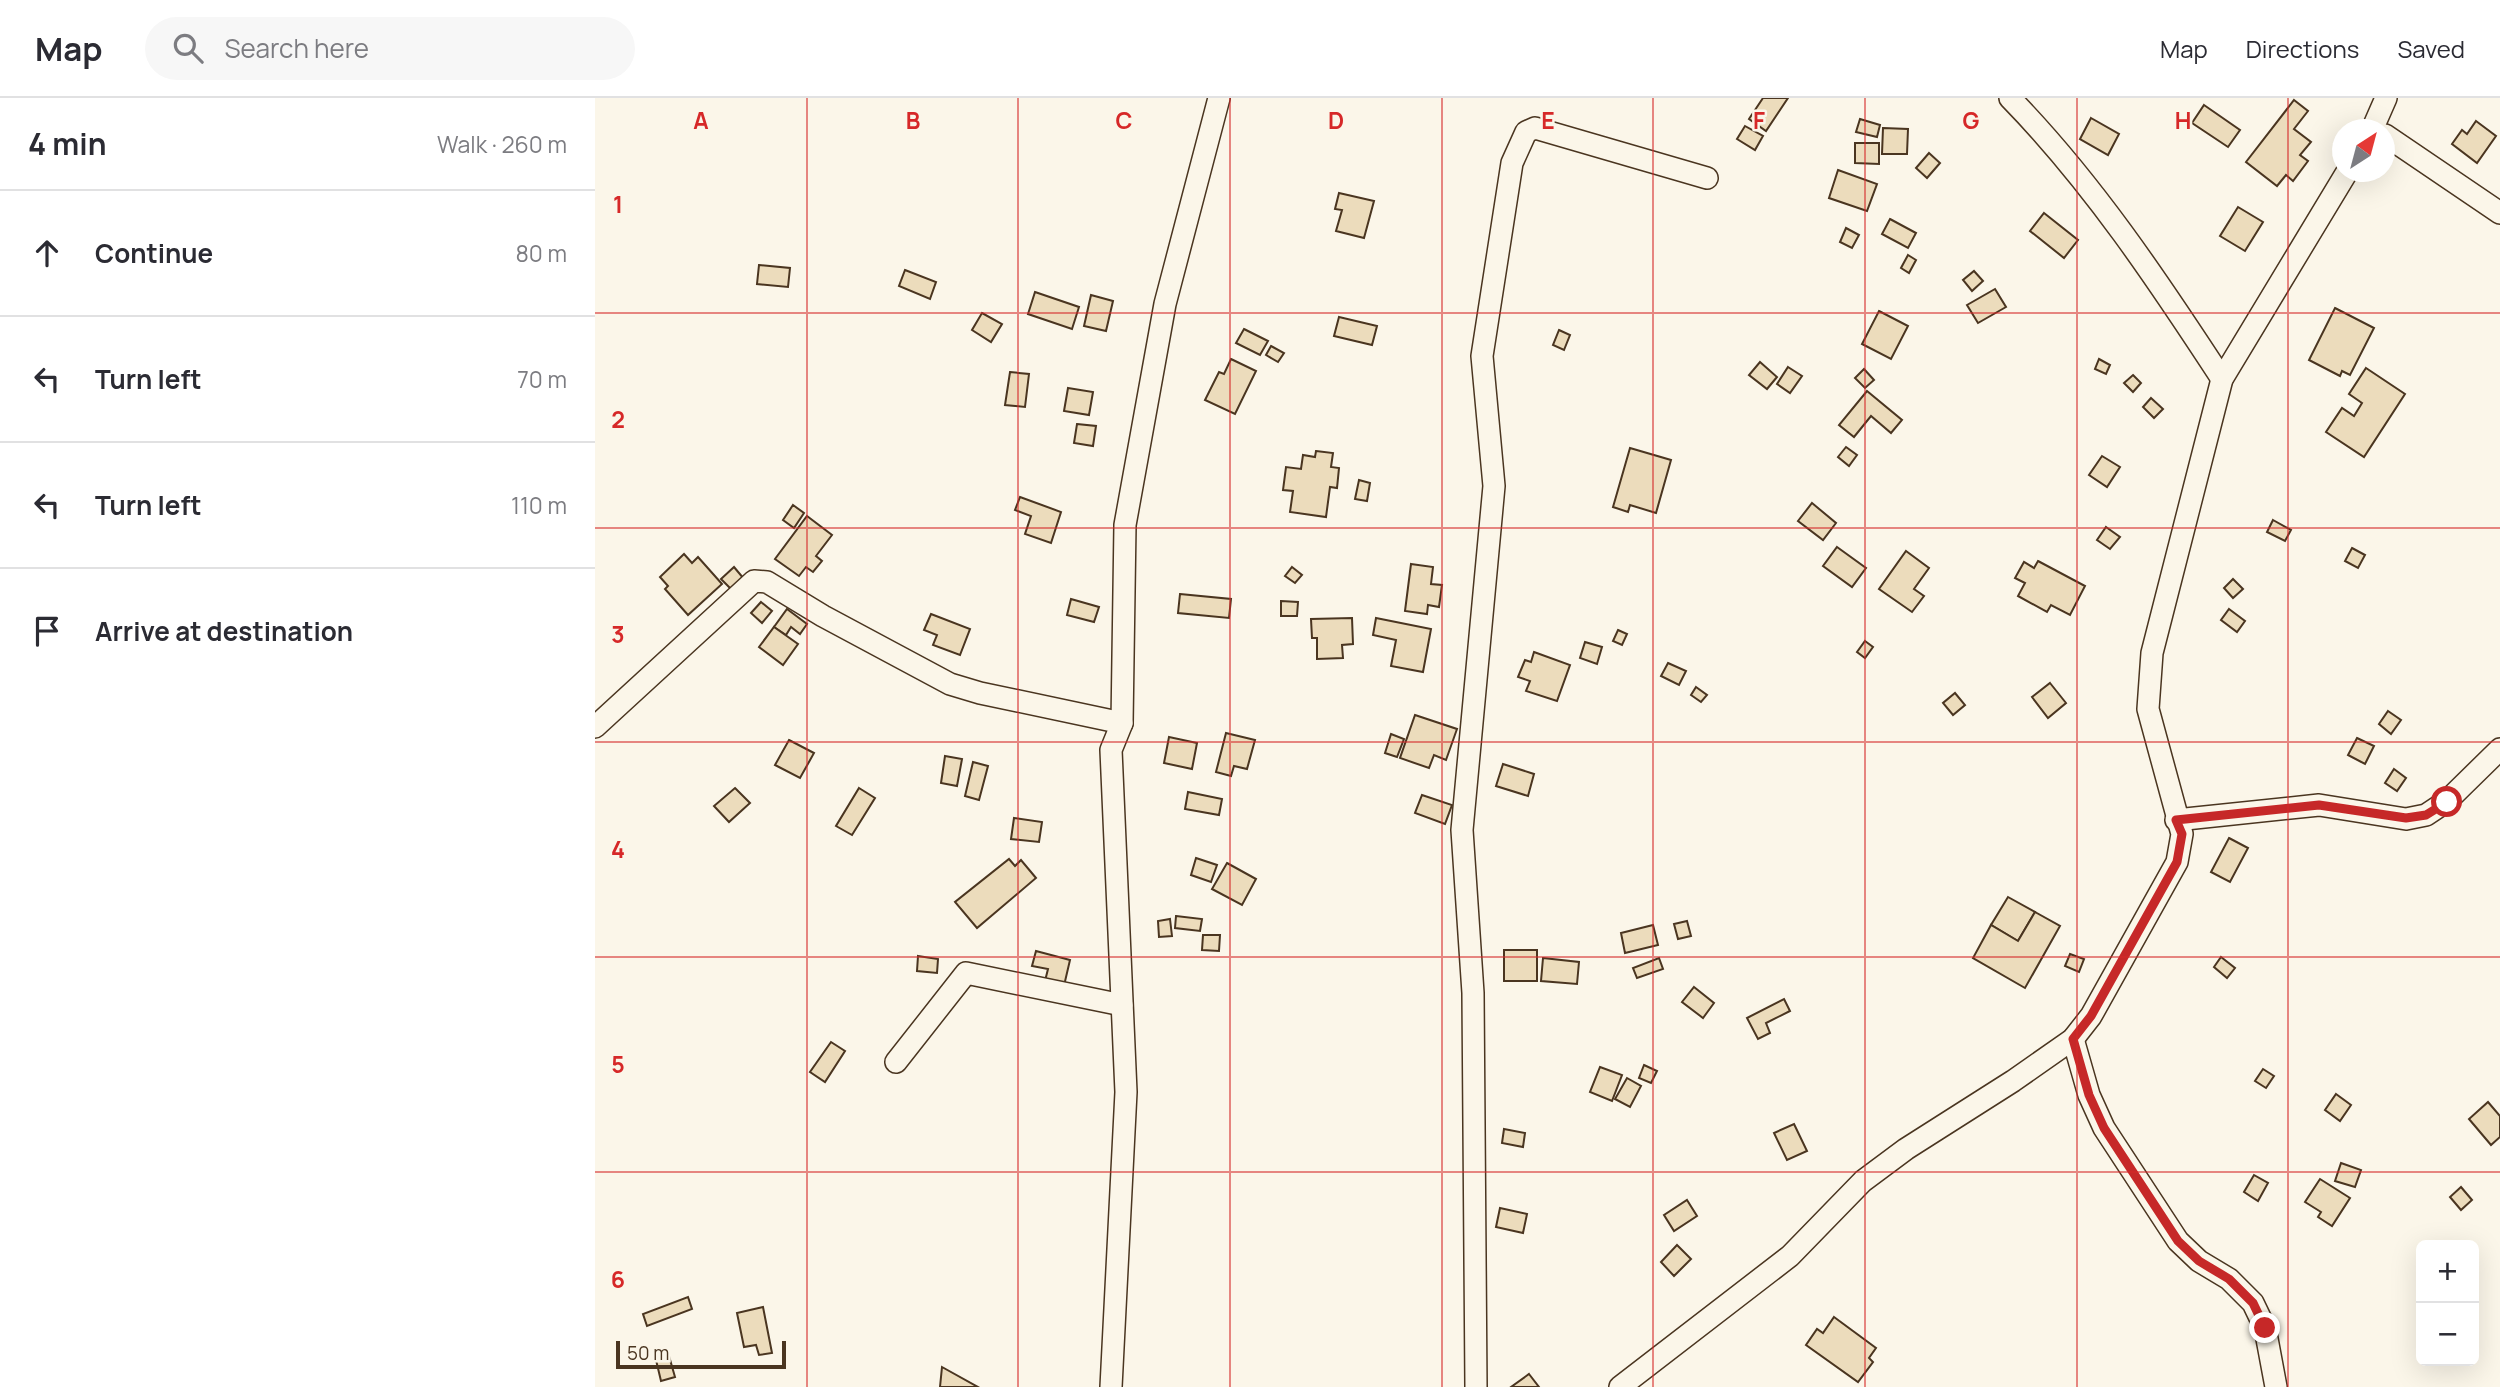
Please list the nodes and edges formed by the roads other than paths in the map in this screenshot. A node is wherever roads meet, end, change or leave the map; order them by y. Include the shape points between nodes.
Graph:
1 (1219, 98) edge
2 (2010, 98) edge
3 (2386, 98) edge
4 (2380, 119) edge
5 (2395, 142) edge
6 (1707, 178) dead end
7 (2341, 182) edge
8 (2500, 213) edge
9 (2222, 379) junction
10 (1122, 723) junction
11 (595, 727) edge
12 (2500, 749) edge
13 (2176, 820) junction
14 (1122, 1005) junction
15 (2073, 1039) junction
16 (896, 1062) dead end
17 (1111, 1387) edge
18 (1476, 1387) edge
19 (1621, 1387) edge
20 (2276, 1387) edge

1 - 10 street via 1165,304 1125,525
2 - 9 street via 2046,135 2155,276
3 - 4 street
5 - 8 street
6 - 18 street via 1535,128 1526,132 1512,163 1482,356 1494,486 1462,830 1472,993
7 - 9 street
9 - 13 street via 2152,653 2148,709
10 - 11 street via 950,684 767,582 754,581
10 - 14 street via 1111,750
12 - 13 street via 2447,802 2426,815 2406,818 2319,805
13 - 15 street via 2182,834 2177,862 2091,1016
14 - 16 street via 966,973
14 - 17 street via 1126,1092
15 - 19 street via 1863,1181 1790,1256
15 - 20 street via 2104,1128 2178,1241 2253,1303 2265,1328

